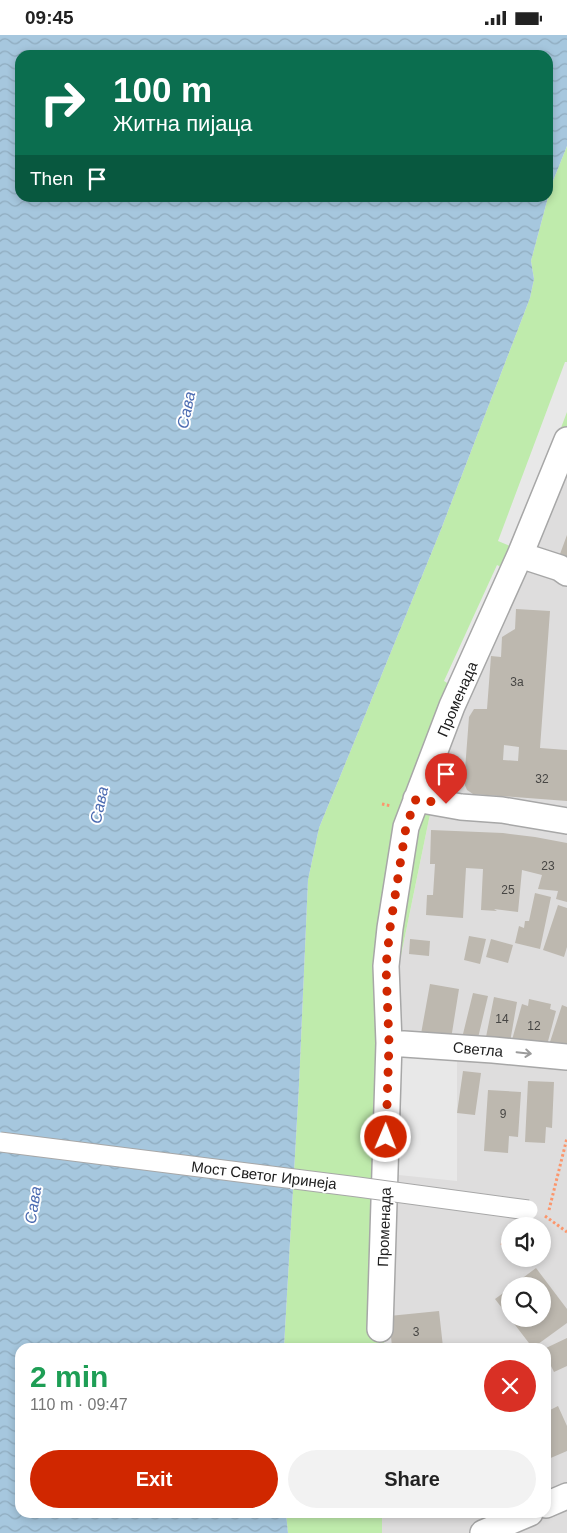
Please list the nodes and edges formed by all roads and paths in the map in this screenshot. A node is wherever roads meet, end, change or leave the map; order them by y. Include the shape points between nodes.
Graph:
1 (567, 439) edge
2 (520, 555) junction
3 (567, 573) edge
4 (416, 799) junction
5 (567, 821) edge
6 (389, 1043) junction
7 (567, 1057) edge
8 (567, 1138) edge
9 (0, 1142) edge
10 (528, 1210) joint
11 (548, 1217) joint
12 (551, 1219) edge
13 (567, 1232) edge
14 (380, 1329) dead end
15 (567, 1496) edge
16 (551, 1503) edge
17 (518, 1518) edge
18 (483, 1533) edge

1 - 2 street, Променада
2 - 3 street
2 - 4 street, Променада via 452,706
4 - 5 street
4 - 6 street, Променада via 406,827 390,928 386,966
6 -> 7 street, Светла
6 - 14 street, Променада
8 - 11 path
9 - 10 street, Мост Светог Иринеја, bridge
10 - 11 path
12 - 13 path
15 - 16 street
17 - 18 street

